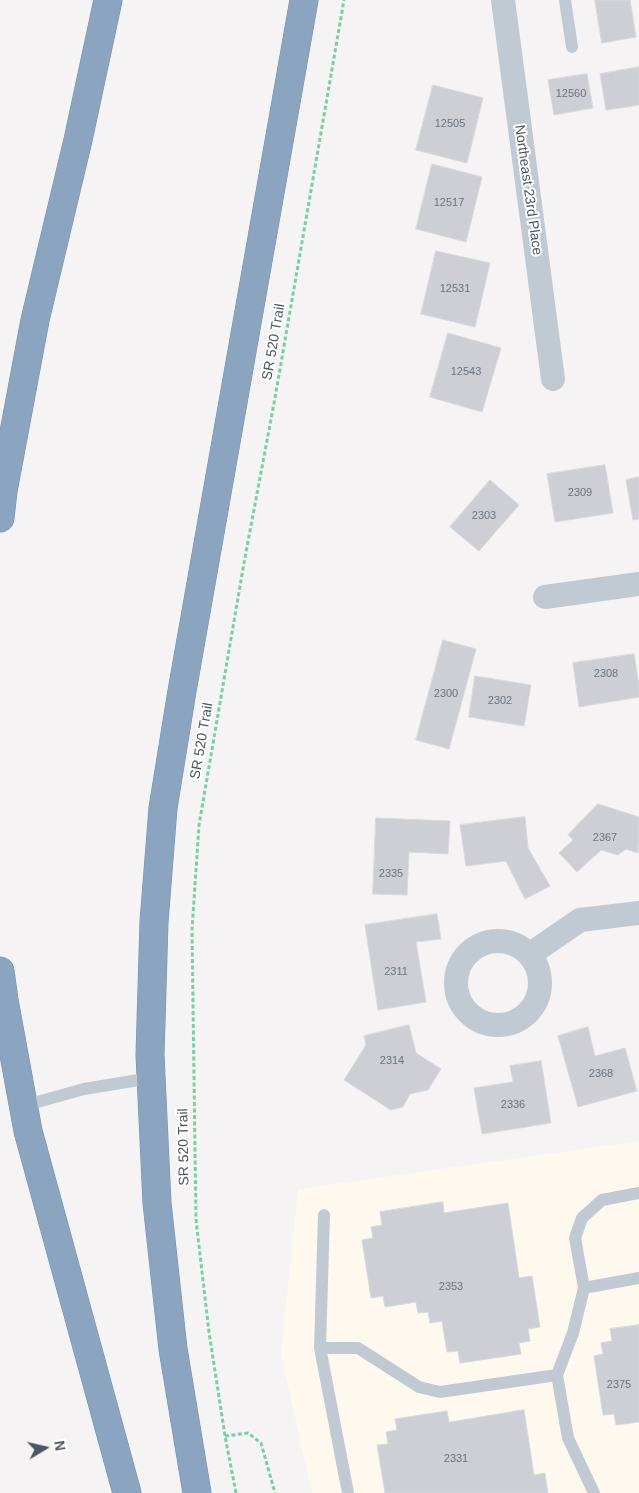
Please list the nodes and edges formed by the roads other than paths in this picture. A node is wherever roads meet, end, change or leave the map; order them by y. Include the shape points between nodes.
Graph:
1 (108, 0) edge
2 (304, 0) edge
3 (503, 0) edge
4 (565, 0) edge
5 (572, 47) dead end
6 (553, 379) dead end
7 (0, 518) edge
8 (639, 584) edge
9 (545, 597) dead end
10 (639, 913) edge
11 (529, 955) dead end
12 (0, 971) edge
13 (151, 1078) junction
14 (23, 1106) junction
15 (639, 1193) edge
16 (324, 1215) dead end
17 (639, 1278) edge
18 (584, 1288) junction
19 (320, 1348) junction
20 (557, 1375) junction
21 (126, 1493) edge
22 (197, 1493) edge
23 (348, 1493) edge
24 (594, 1493) edge

1 - 7 highway via 35,320
2 - 13 highway via 163,808 154,922
3 - 6 street, Northeast 23rd Place
4 - 5 lane
8 - 9 street
10 - 11 street via 580,920
12 - 14 highway
13 - 14 lane via 84,1089
13 - 22 highway via 157,1203 172,1339
14 - 21 highway
15 - 18 lane via 602,1200 582,1218 575,1238
16 - 19 lane
17 - 18 lane
18 - 20 lane via 573,1333
19 - 20 lane via 358,1348 419,1387 440,1392
19 - 23 lane
20 - 24 lane via 568,1438

